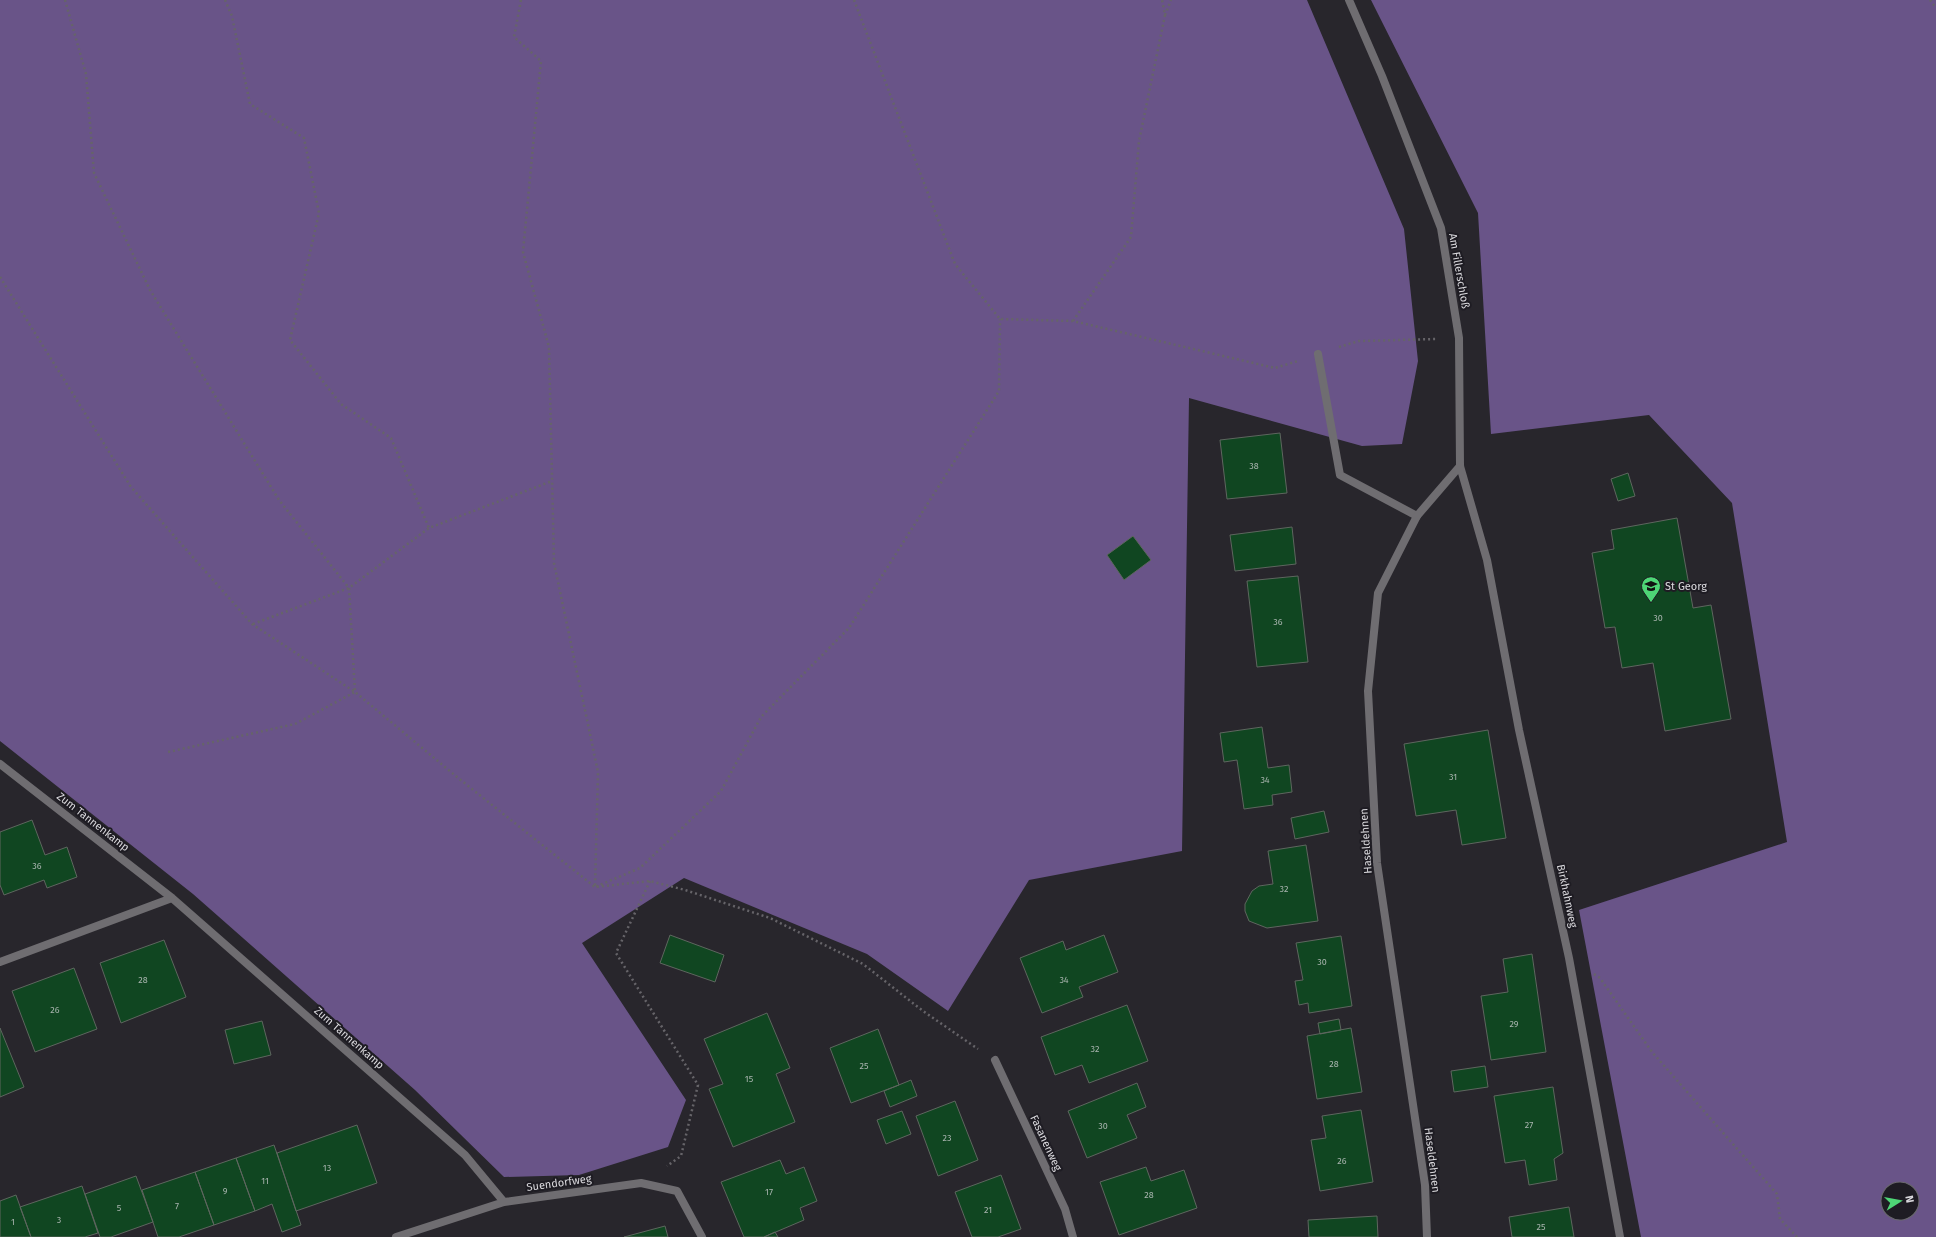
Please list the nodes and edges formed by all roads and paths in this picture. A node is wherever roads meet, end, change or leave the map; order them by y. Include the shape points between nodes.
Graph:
1 (65, 0) edge
2 (225, 0) edge
3 (521, 0) edge
4 (854, 0) edge
5 (1162, 0) edge
6 (1171, 0) edge
7 (1349, 0) edge
8 (1930, 0) edge
9 (1936, 8) edge
10 (1165, 15) junction
11 (0, 276) edge
12 (1000, 320) junction
13 (1073, 321) junction
14 (1459, 338) junction
15 (1318, 354) junction
16 (1460, 466) junction
17 (552, 481) junction
18 (1417, 516) junction
19 (429, 528) junction
20 (1487, 560) joint
21 (349, 588) junction
22 (252, 624) junction
23 (355, 692) junction
24 (168, 752) dead end
25 (0, 764) edge
26 (650, 881) junction
27 (595, 887) junction
28 (172, 898) junction
29 (1569, 958) junction
30 (0, 962) edge
31 (995, 1060) joint
32 (641, 1183) junction
33 (504, 1202) junction
34 (396, 1237) edge
35 (702, 1237) edge
36 (1074, 1237) edge
37 (1427, 1237) edge
38 (1620, 1237) edge
39 (1797, 1237) edge

1 - 21 path via 86,74 94,174 146,283 279,500
2 - 19 path via 232,16 250,104 304,138 319,213 290,340 341,404 392,438
3 - 17 path via 514,37 541,61 523,252 549,347
4 - 12 path via 955,264
5 - 10 path
6 - 10 path
7 - 14 street, Am Fillerschloß via 1382,76 1441,228
8 - 9 path
10 - 13 path via 1139,141 1131,237
11 - 22 path via 131,487
12 - 13 path
12 - 27 path via 999,391 849,628 761,717 721,791 640,868
13 - 15 path via 1275,368
14 - 15 path via 1359,341
14 - 16 street, Am Fillerschloß
15 - 18 street via 1340,475
16 - 18 street, Haseldehnen
16 - 20 street, Am Fillerschloß
17 - 19 path
17 - 27 path via 554,563 598,772
18 - 37 street, Haseldehnen via 1378,593 1368,691 1378,863 1425,1185
19 - 21 path
20 - 29 street, Birkhahnweg via 1519,730
21 - 22 path
21 - 23 path
22 - 23 path
23 - 24 path via 295,724
23 - 27 path
25 - 28 street, Zum Tannenkamp
26 - 27 path
26 - 31 path via 686,890 770,918 864,964 923,1011
26 - 32 path via 616,953 698,1085 681,1156
28 - 30 street
28 - 33 street, Zum Tannenkamp via 465,1155
29 - 38 street, Birkhahnweg
29 - 39 path via 1600,978 1652,1052 1776,1194 1780,1219
31 - 36 street, Fasanenweg via 1065,1209
32 - 33 street, Suendorfweg
32 - 35 street, Suendorfweg via 677,1191
33 - 34 street, Suendorfweg

